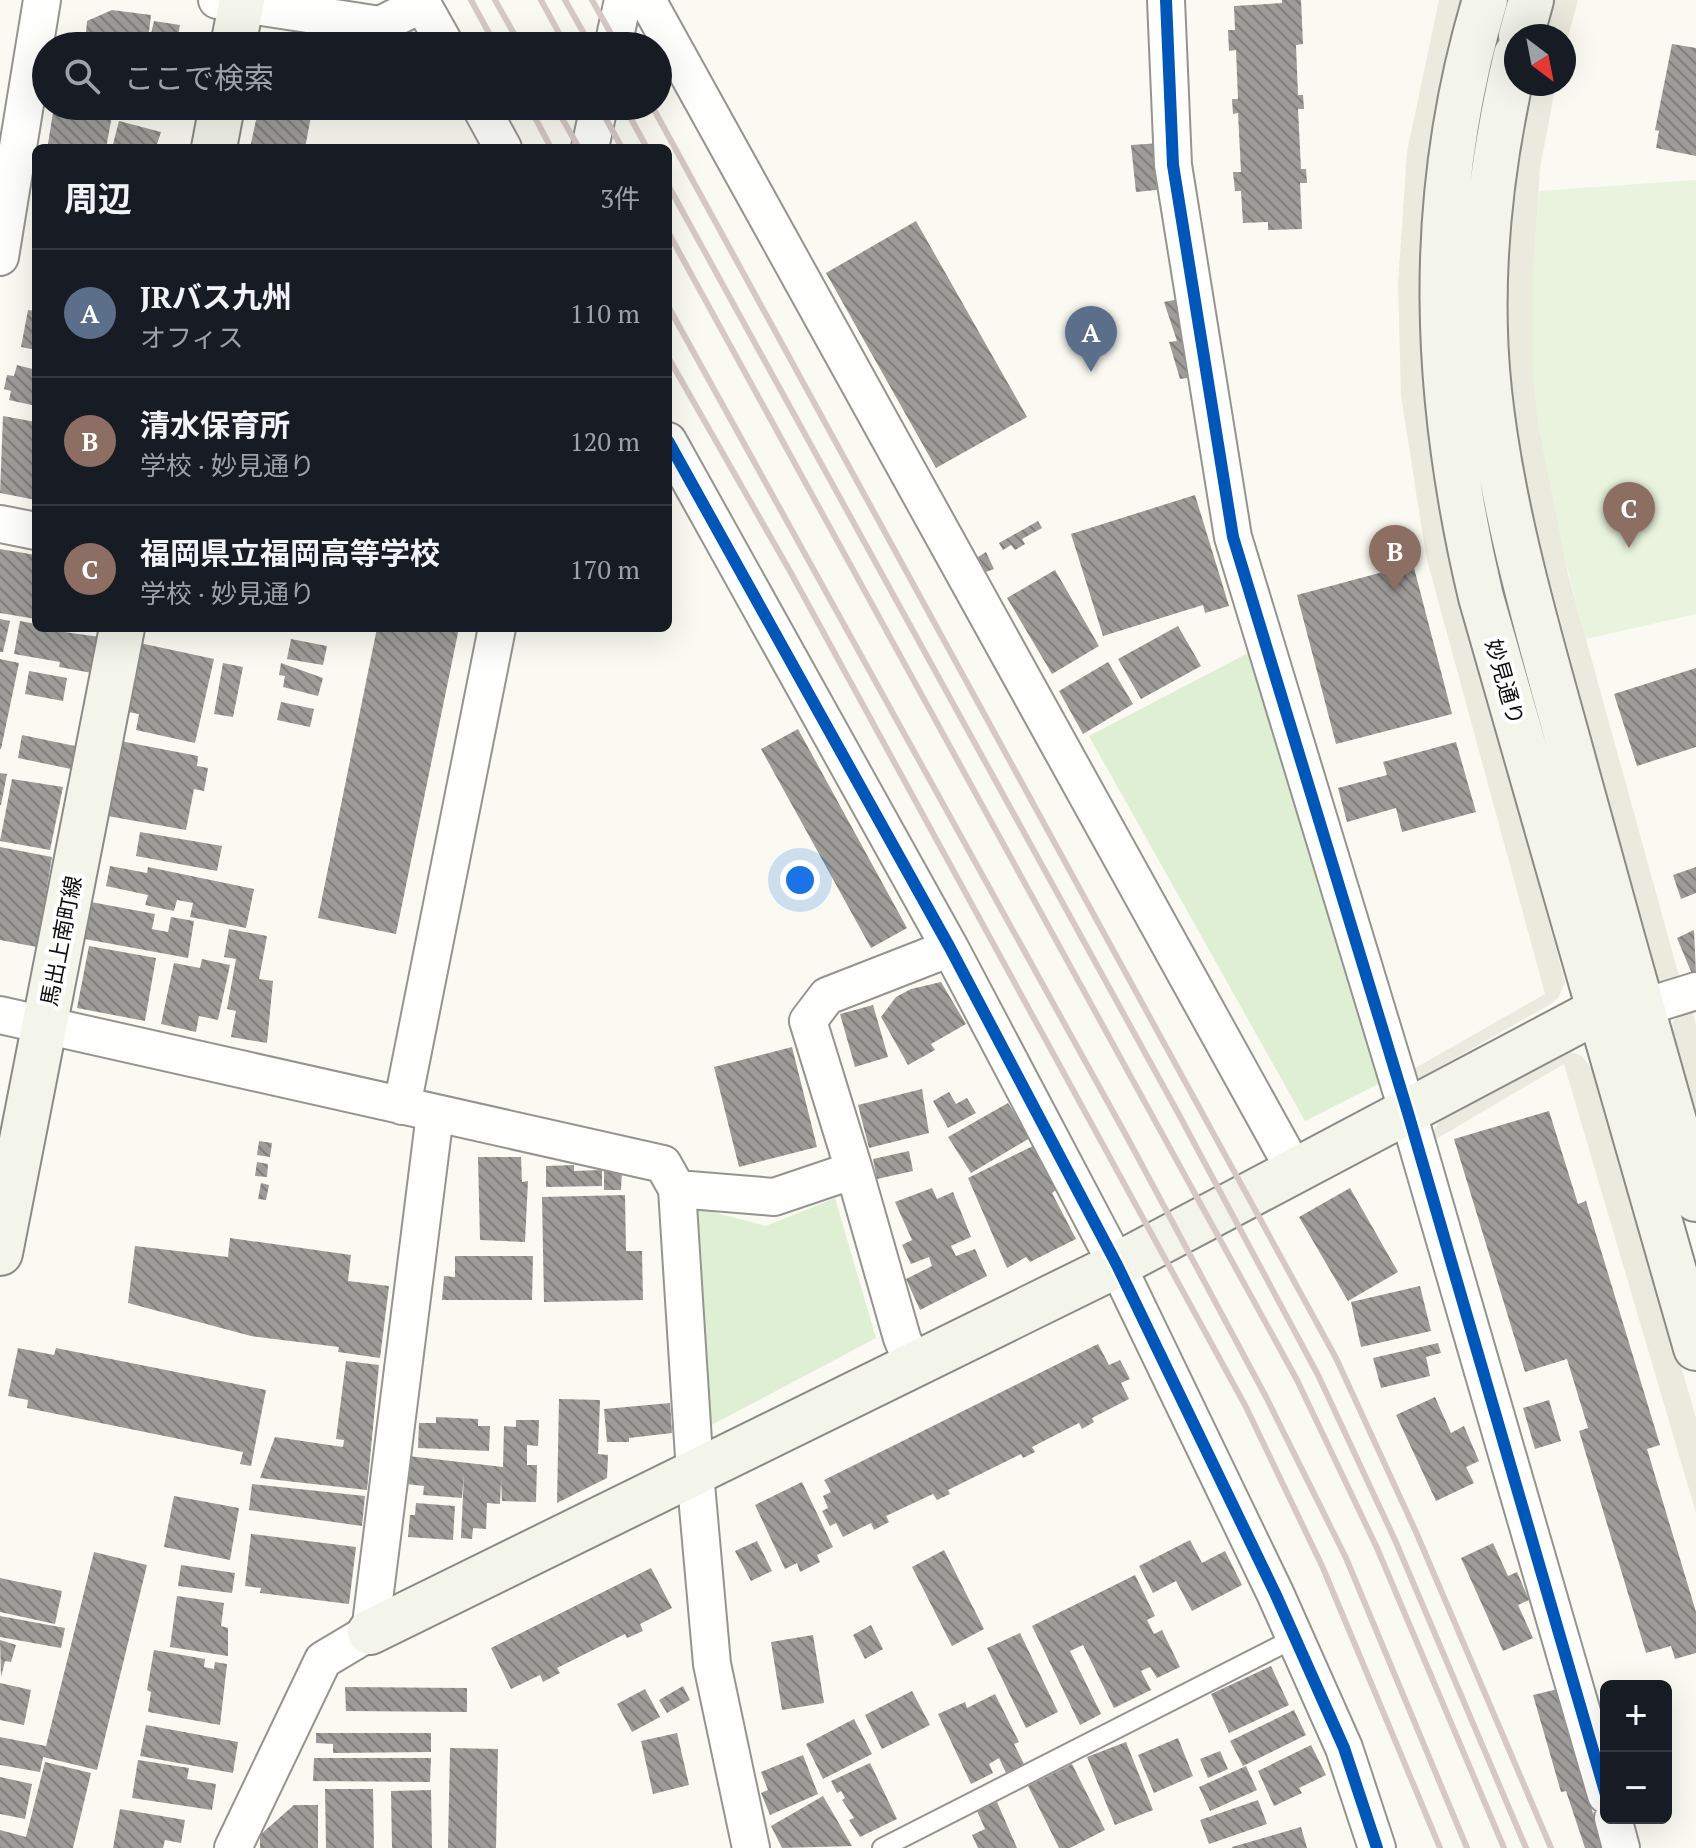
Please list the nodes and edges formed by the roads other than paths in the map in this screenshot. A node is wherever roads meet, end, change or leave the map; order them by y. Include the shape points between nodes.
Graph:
1 (42, 0) edge
2 (623, 0) edge
3 (647, 0) edge
4 (1166, 0) edge
5 (1485, 0) edge
6 (1531, 0) edge
7 (233, 1) edge
8 (421, 2) edge
9 (1524, 24) edge
10 (37, 32) edge
11 (233, 32) edge
12 (438, 32) edge
13 (616, 32) edge
14 (665, 32) edge
15 (672, 45) edge
16 (32, 61) edge
17 (1507, 96) edge
18 (219, 120) edge
19 (488, 120) edge
20 (596, 120) edge
21 (215, 144) edge
22 (501, 144) edge
23 (591, 144) edge
24 (0, 257) edge
25 (672, 448) edge
26 (0, 524) edge
27 (32, 530) edge
28 (121, 632) edge
29 (496, 632) edge
30 (950, 948) junction
31 (1696, 991) edge
32 (1641, 1008) junction
33 (1597, 1011) junction
34 (0, 1015) edge
35 (45, 1025) junction
36 (419, 1110) junction
37 (1408, 1113) junction
38 (854, 1170) junction
39 (1295, 1171) junction
40 (677, 1189) junction
41 (1696, 1199) edge
42 (0, 1253) edge
43 (1117, 1265) junction
44 (1696, 1348) edge
45 (913, 1365) junction
46 (695, 1473) junction
47 (370, 1632) junction
48 (1295, 1638) junction
49 (1600, 1774) edge
50 (1615, 1824) edge
51 (233, 1848) edge
52 (751, 1848) edge
53 (882, 1848) edge
54 (1377, 1848) edge
55 (1621, 1848) edge

1 - 10 street
2 - 13 street
3 - 14 street
4 - 37 street via 1173,165 1233,537
5 - 33 main road, 妙見通り via 1450,157 1441,285 1445,394 1481,597
6 - 9 main road
7 - 8 street via 380,25
7 - 11 main road
8 - 12 street
15 - 39 street
16 - 24 street
17 - 32 main road, 妙見通り via 1492,170 1485,280 1489,390 1514,538
18 - 21 main road
19 - 22 street
20 - 23 street
25 - 30 street
26 - 27 street
28 - 35 main road, 馬出上南町線
29 - 36 street
30 - 38 street via 827,996 808,1021
30 - 43 street
31 - 32 street
32 - 33 main road
32 - 41 main road, 妙見通り
33 - 37 main road
33 - 44 main road, 妙見通り
34 - 35 street
35 - 36 street
35 - 42 main road, 馬出上南町線
36 - 40 street via 663,1164
36 - 47 street
37 - 39 main road
37 - 49 street
38 - 40 street via 774,1197
38 - 45 street
39 - 43 main road
40 - 46 street
43 - 45 main road
43 - 48 street
45 - 46 main road
46 - 47 main road
46 - 52 street via 712,1664
47 - 51 street via 323,1660
48 - 53 lane
48 - 54 street via 1344,1748
50 - 55 street

